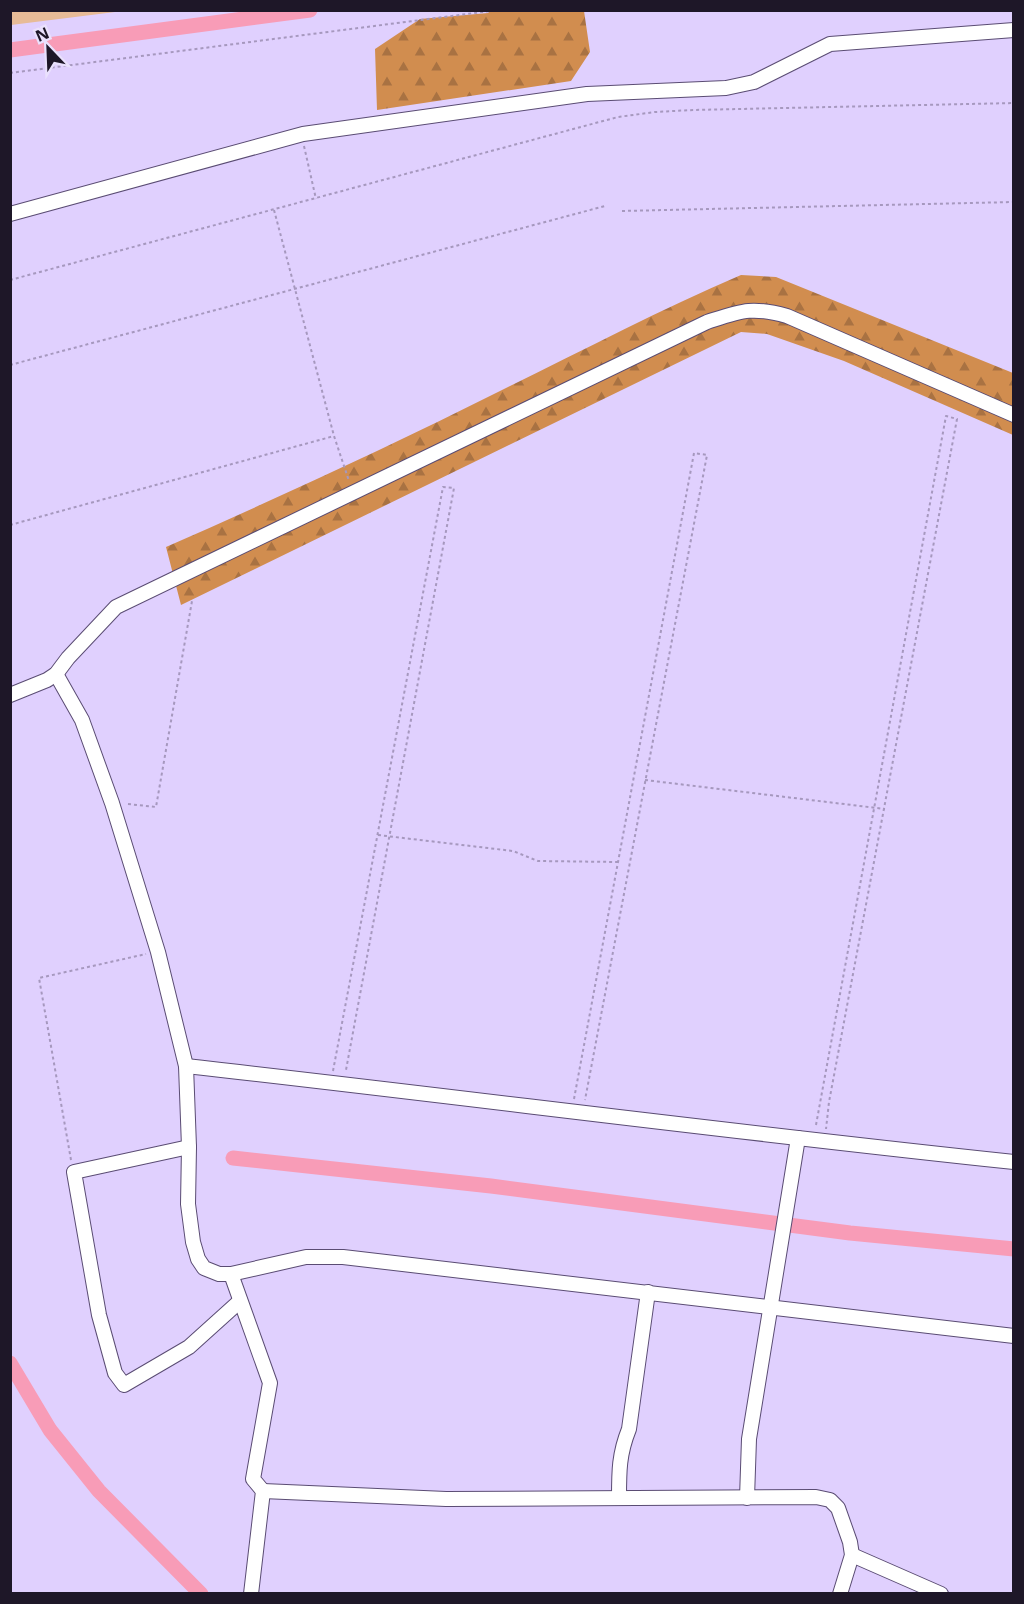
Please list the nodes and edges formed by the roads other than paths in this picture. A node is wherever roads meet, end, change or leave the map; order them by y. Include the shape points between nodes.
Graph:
1 (1014, 30) edge
2 (10, 214) edge
3 (1014, 415) edge
4 (56, 674) junction
5 (10, 695) edge
6 (186, 1066) junction
7 (798, 1138) junction
8 (189, 1147) junction
9 (1014, 1162) edge
10 (231, 1274) junction
11 (648, 1293) junction
12 (240, 1301) junction
13 (769, 1306) junction
14 (1014, 1336) edge
15 (263, 1491) junction
16 (619, 1498) junction
17 (747, 1498) junction
18 (852, 1555) junction
19 (251, 1593) edge
20 (840, 1593) edge
21 (941, 1593) edge

1 - 2 street via 830,44 754,82 726,88 587,94 303,134
3 - 4 street via 787,316 765,310 743,311 707,322 116,607
4 - 5 street
4 - 6 street via 82,720 112,802 158,952
6 - 7 street
6 - 8 street
7 - 9 street
7 - 13 street
8 - 10 street via 188,1204 198,1259 204,1268
8 - 12 street via 74,1173 99,1315 115,1374 124,1385 189,1347
10 - 11 street via 306,1257 343,1257
10 - 12 street
11 - 13 street
11 - 16 street via 629,1428 621,1448
12 - 15 street via 270,1383 254,1479
13 - 14 street
13 - 17 street via 749,1439
15 - 16 street via 446,1498
15 - 19 street
16 - 17 street
17 - 18 street via 830,1500 844,1522
18 - 20 street
18 - 21 street

